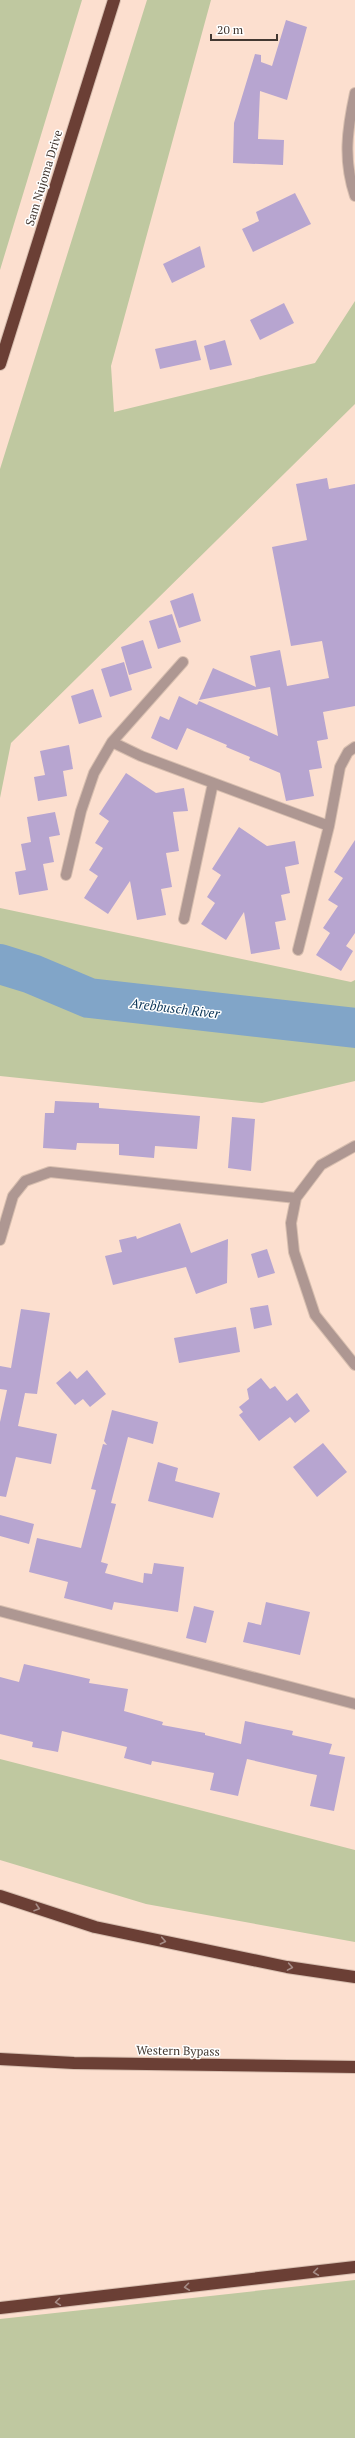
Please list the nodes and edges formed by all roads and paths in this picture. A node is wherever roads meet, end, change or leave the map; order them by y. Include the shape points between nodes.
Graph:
1 (114, 0) edge
2 (355, 93) edge
3 (355, 196) edge
4 (0, 364) edge
5 (183, 662) dead end
6 (112, 742) junction
7 (355, 746) edge
8 (213, 783) junction
9 (329, 826) junction
10 (66, 875) dead end
11 (184, 919) dead end
12 (298, 950) dead end
13 (355, 1146) edge
14 (296, 1198) junction
15 (0, 1240) edge
16 (355, 1365) edge
17 (0, 1611) edge
18 (355, 1704) edge
19 (0, 1896) edge
20 (355, 1977) edge
21 (0, 2059) edge
22 (355, 2067) edge
23 (355, 2267) edge
24 (0, 2308) edge

1 - 4 highway, Sam Nujoma Drive
2 - 3 street via 347,134 350,179
5 - 6 street
6 - 8 street via 141,756
6 - 10 street via 92,780 81,811
7 - 9 street via 348,752 340,767
8 - 9 street
8 - 11 street
9 - 12 street
13 - 14 street via 321,1165
14 - 15 street via 50,1172 25,1180 13,1196
14 - 16 street via 291,1223 294,1252 315,1315
17 - 18 street
19 -> 20 highway via 95,1927 288,1967
21 - 22 highway, Western Bypass via 74,2063
23 -> 24 highway

